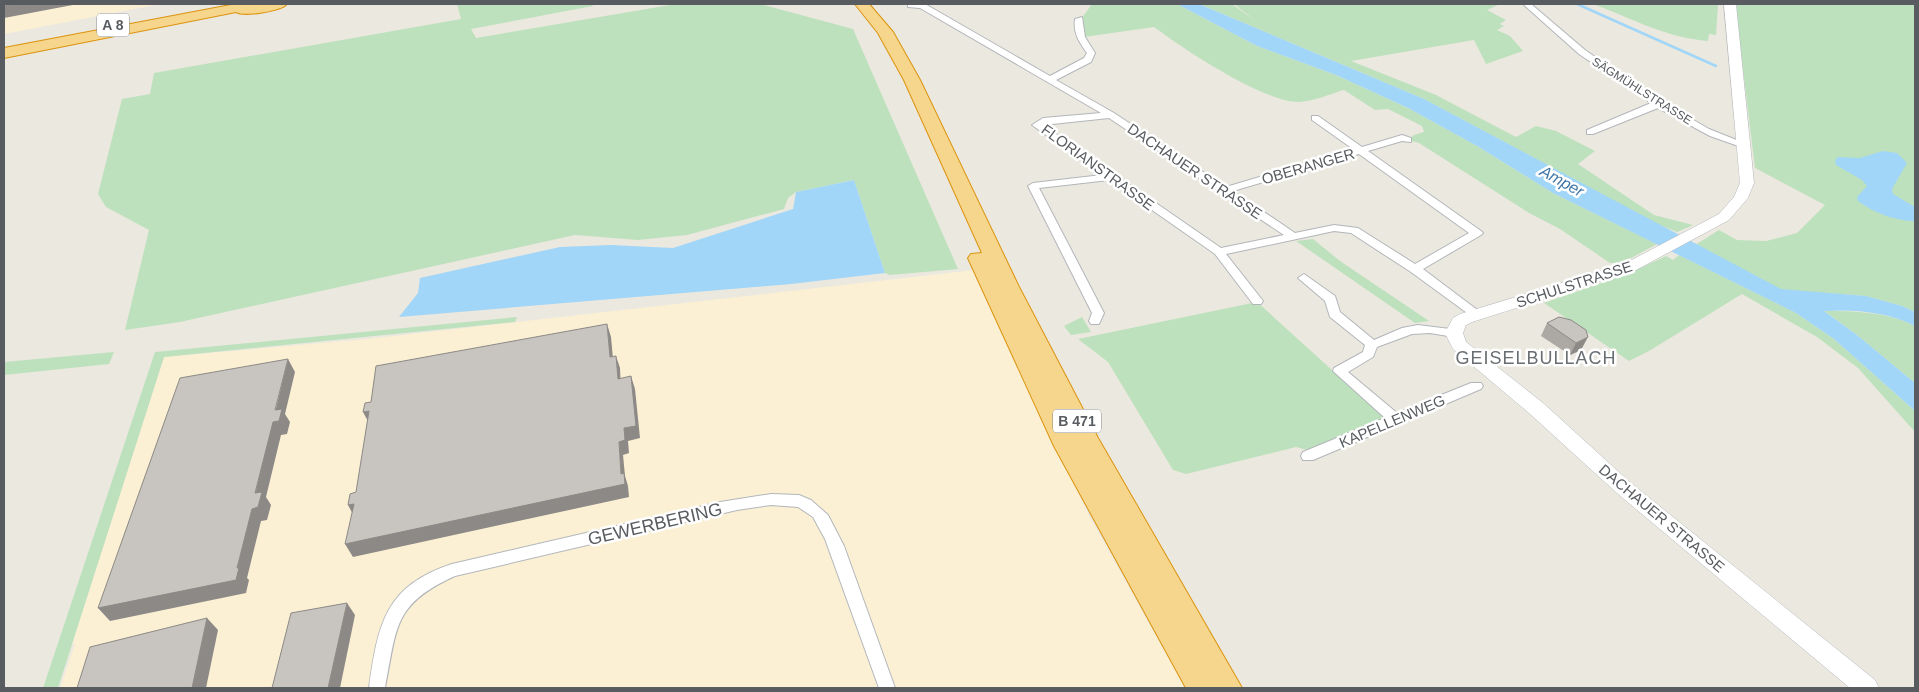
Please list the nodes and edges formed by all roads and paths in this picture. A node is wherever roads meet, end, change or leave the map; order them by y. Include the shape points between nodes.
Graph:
1 (221, 4) edge
2 (257, 4) edge
3 (280, 4) edge
4 (850, 4) edge
5 (862, 4) edge
6 (1526, 4) edge
7 (1730, 4) edge
8 (911, 5) dead end
9 (194, 16) junction
10 (1079, 19) dead end
11 (4, 46) edge
12 (4, 53) edge
13 (1051, 79) junction
14 (1658, 104) junction
15 (1111, 114) junction
16 (1316, 118) dead end
17 (1590, 132) dead end
18 (1408, 140) dead end
19 (1744, 145) junction
20 (1361, 150) junction
21 (1111, 178) junction
22 (1226, 190) junction
23 (1294, 237) junction
24 (1219, 252) junction
25 (1415, 269) junction
26 (1304, 278) dead end
27 (1257, 301) dead end
28 (1478, 315) junction
29 (1095, 321) dead end
30 (1457, 339) junction
31 (1372, 344) junction
32 (1476, 386) dead end
33 (1396, 420) junction
34 (1308, 456) dead end
35 (377, 688) edge
36 (887, 688) edge
37 (1202, 688) edge
38 (1227, 688) edge
39 (1867, 688) edge

1 - 11 highway, A 8
2 - 9 highway, A 8
3 - 9 highway
4 - 37 highway, B 471 via 876,34 900,82 992,291 1066,446
5 - 38 highway, B 471 via 885,32 912,80 1030,330 1087,440
6 - 14 street, SÄGMÜHLSTRASSE via 1577,49
7 - 19 street, SCHULSTRASSE
8 - 13 street, DACHAUER STRASSE via 922,6
9 - 12 highway, A 8
10 - 13 street via 1079,36 1091,53 1088,60
13 - 15 street, DACHAUER STRASSE
14 - 17 street
14 - 19 street, SÄGMÜHLSTRASSE via 1722,139
15 - 21 street, FLORIANSTRASSE via 1043,121 1037,125
15 - 22 street, DACHAUER STRASSE
16 - 20 street, OBERANGER
18 - 20 street, OBERANGER via 1402,138
19 - 28 street, SCHULSTRASSE via 1747,183 1741,198 1724,216 1630,268
20 - 22 street, OBERANGER
20 - 25 street via 1476,233
21 - 24 street, FLORIANSTRASSE
21 - 29 street via 1033,186 1098,313
22 - 23 street, DACHAUER STRASSE
23 - 24 street
23 - 25 street via 1334,228 1354,230
24 - 27 street, FLORIANSTRASSE
25 - 28 street
26 - 31 street via 1331,298 1334,314
28 - 30 street, SCHULSTRASSE via 1458,322
30 - 31 street via 1413,329 1383,343
30 - 39 street, DACHAUER STRASSE via 1625,489
31 - 33 street via 1369,354 1338,371
32 - 33 street, KAPELLENWEG
33 - 34 street, KAPELLENWEG
35 - 36 street, GEWERBERING via 389,620 407,596 433,578 452,570 711,511 784,499 808,504 820,514 827,526

